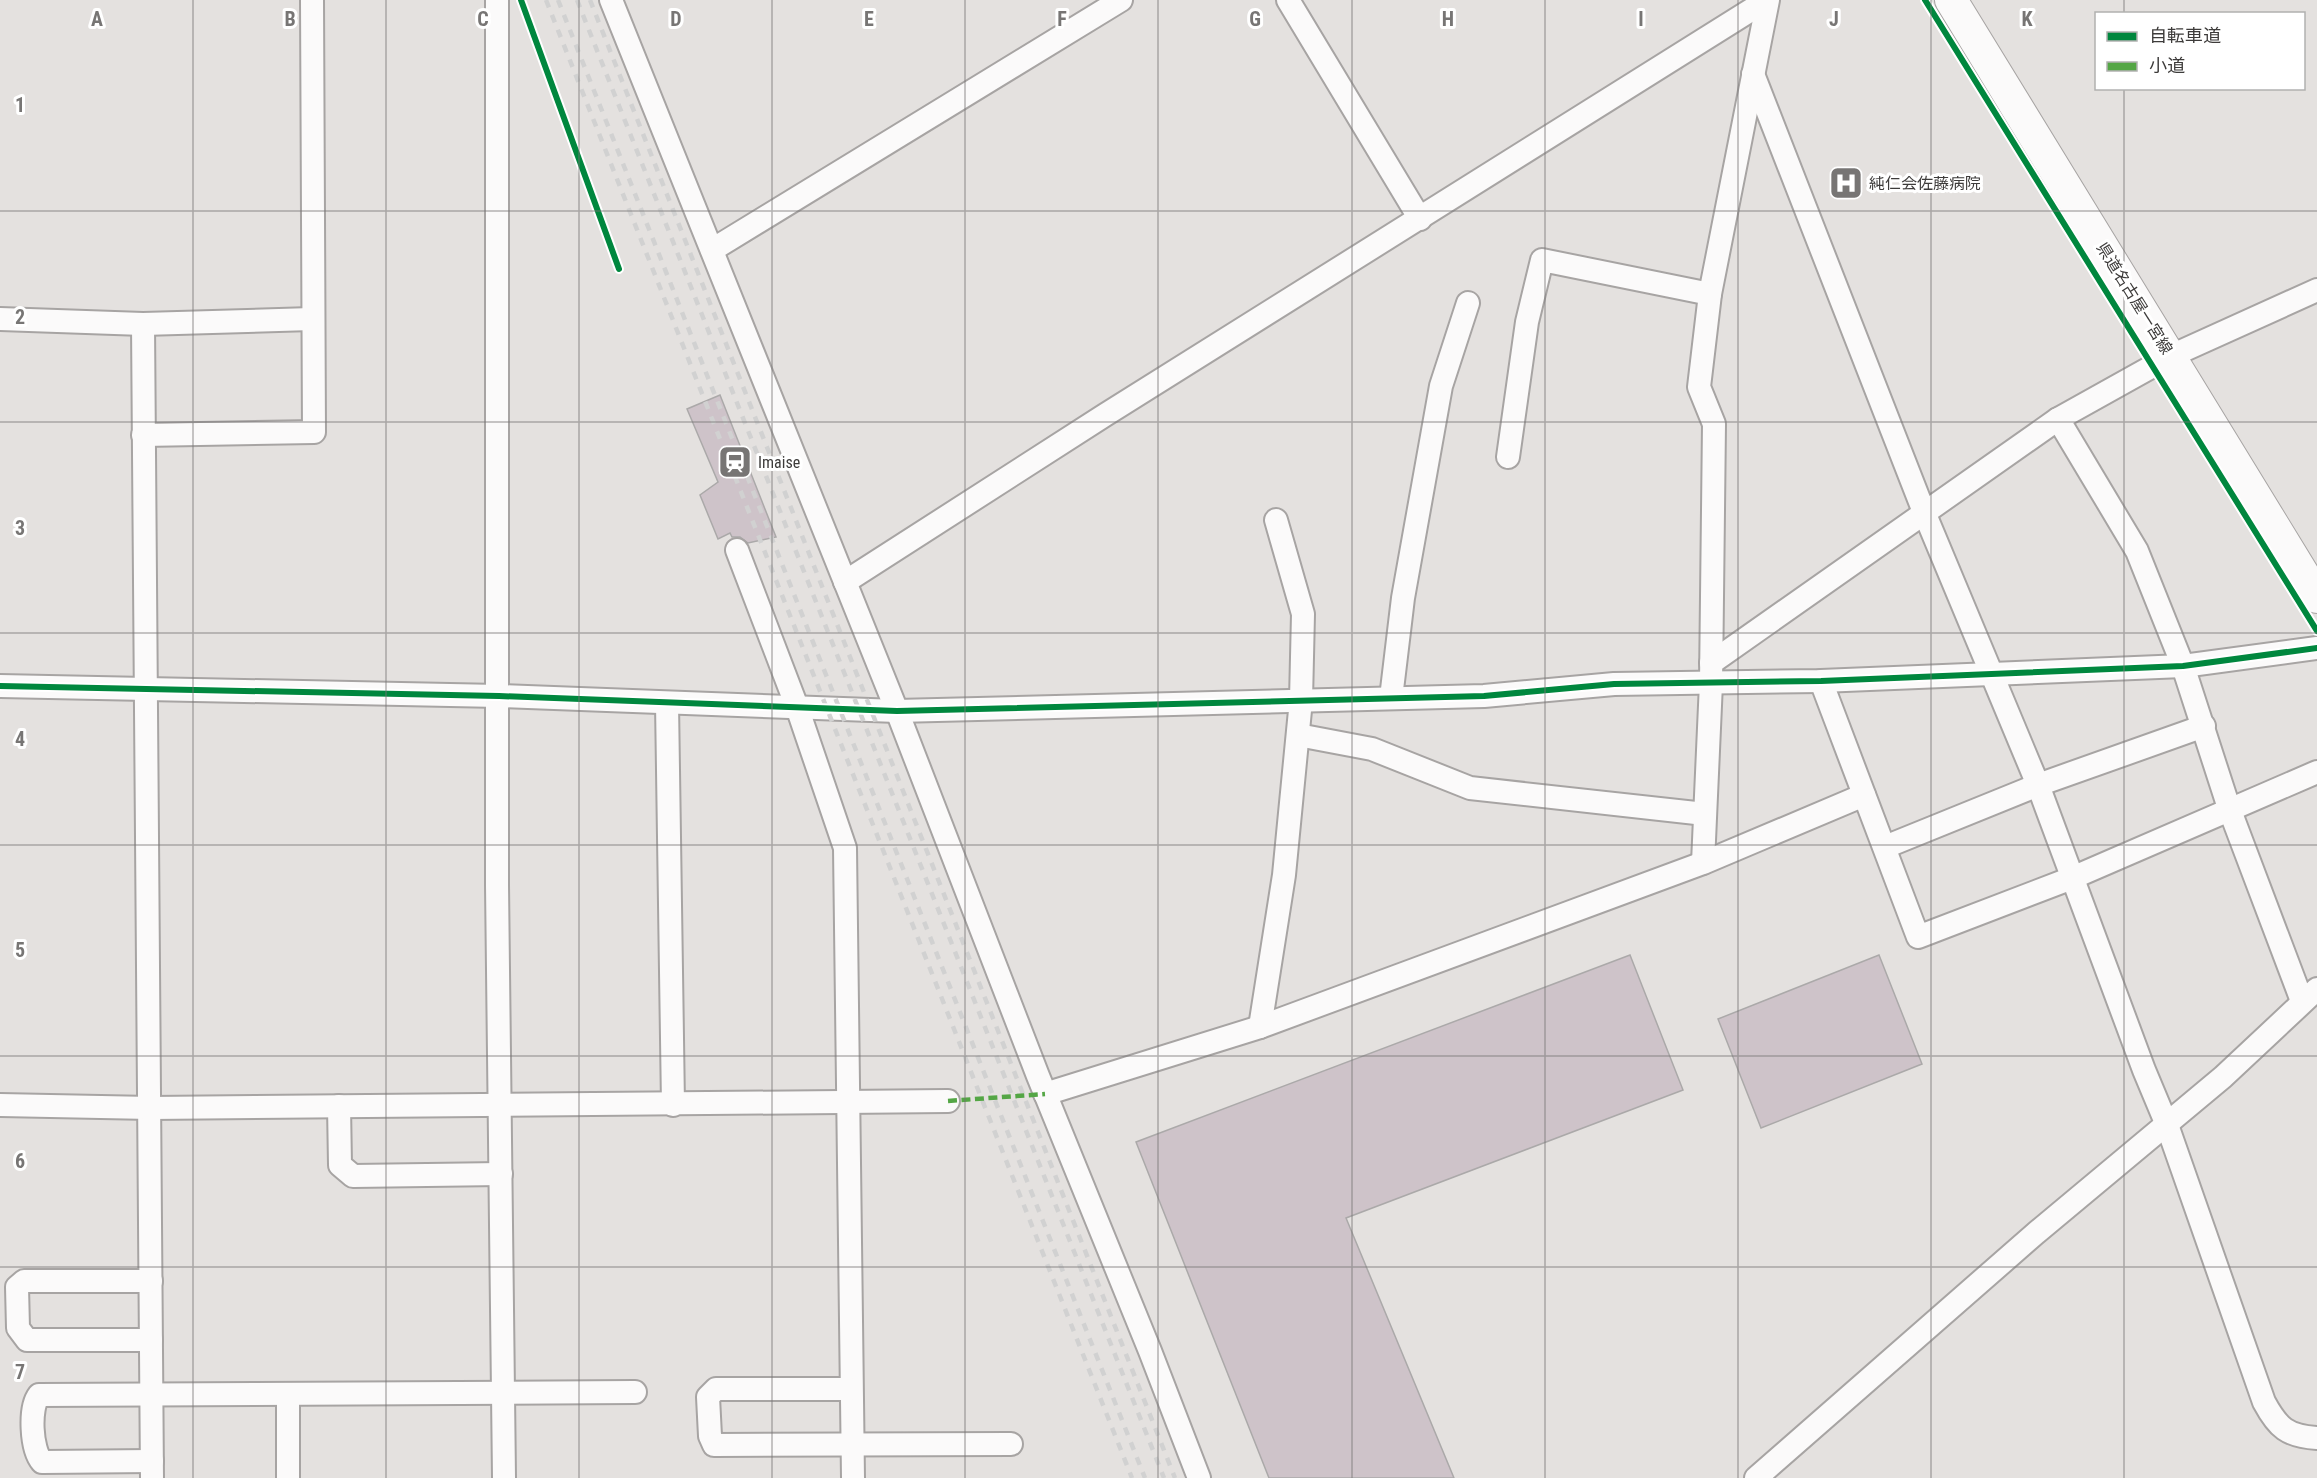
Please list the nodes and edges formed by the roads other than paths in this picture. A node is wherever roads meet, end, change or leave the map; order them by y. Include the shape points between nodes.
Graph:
1 (312, 0) edge
2 (496, 0) edge
3 (611, 0) edge
4 (1121, 0) edge
5 (1288, 0) edge
6 (1767, 0) edge
7 (1951, 0) edge
8 (1753, 74) junction
9 (1420, 219) junction
10 (712, 250) junction
11 (2317, 290) edge
12 (1710, 294) junction
13 (1468, 303) dead end
14 (312, 318) junction
15 (0, 319) edge
16 (143, 324) junction
17 (2171, 356) junction
18 (2058, 419) junction
19 (143, 435) junction
20 (1508, 457) dead end
21 (1924, 512) junction
22 (1276, 520) dead end
23 (737, 550) dead end
24 (845, 582) junction
25 (2317, 597) edge
26 (2317, 648) edge
27 (2183, 666) junction
28 (1711, 673) junction
29 (1992, 673) junction
30 (1821, 681) junction
31 (0, 686) edge
32 (146, 688) junction
33 (499, 696) junction
34 (1391, 698) junction
35 (1301, 700) junction
36 (667, 703) junction
37 (797, 707) junction
38 (897, 711) junction
39 (2204, 726) junction
40 (1298, 735) junction
41 (2317, 772) edge
42 (2038, 785) junction
43 (1864, 795) junction
44 (2229, 808) junction
45 (1705, 814) junction
46 (1885, 847) junction
47 (1703, 862) junction
48 (2072, 878) junction
49 (2310, 995) edge
50 (1260, 1027) junction
51 (1045, 1094) junction
52 (948, 1101) dead end
53 (849, 1104) junction
54 (0, 1105) edge
55 (673, 1105) junction
56 (339, 1106) junction
57 (500, 1106) junction
58 (151, 1108) junction
59 (2167, 1125) junction
60 (501, 1174) junction
61 (152, 1281) junction
62 (152, 1340) junction
63 (851, 1389) junction
64 (635, 1392) dead end
65 (504, 1393) junction
66 (288, 1394) junction
67 (152, 1396) junction
68 (2317, 1438) edge
69 (853, 1443) junction
70 (1011, 1444) dead end
71 (152, 1469) edge
72 (288, 1478) edge
73 (504, 1478) edge
74 (853, 1478) edge
75 (1199, 1478) edge
76 (1756, 1478) edge

1 - 14 street
2 - 33 street
3 - 10 street
4 - 10 street
5 - 9 street
6 - 8 street
6 - 9 street
7 - 17 main road, 県道名古屋一宮線
8 - 12 street
8 - 21 street
9 - 24 street
10 - 24 street
11 - 17 street
12 - 20 street via 1542,260 1527,322
12 - 28 street via 1699,387 1714,424
13 - 34 street via 1441,386 1403,598
14 - 16 street
14 - 19 street via 314,432
15 - 16 street
16 - 19 street
17 - 18 street
17 - 25 main road, 県道名古屋一宮線
18 - 21 street
18 - 27 street via 2137,551
19 - 32 street
21 - 28 street
21 - 29 street
22 - 35 street via 1303,614
23 - 37 street
24 - 38 street
26 - 27 street
27 - 29 street
27 - 39 street
28 - 30 street
28 - 34 street via 1484,696
28 - 45 street
29 - 30 street
29 - 42 street
30 - 43 street
31 - 32 street
32 - 33 street
32 - 58 street
33 - 36 street
33 - 57 street
34 - 35 street
35 - 38 street
35 - 40 street
36 - 37 street
36 - 55 street
37 - 38 street
37 - 53 street via 845,848
38 - 51 street
39 - 42 street
39 - 44 street
40 - 45 street via 1372,749 1470,788
40 - 50 street via 1284,876
41 - 44 street
42 - 46 street
42 - 48 street
43 - 46 street
43 - 47 street
44 - 48 street
44 - 49 street
45 - 47 street
46 - 48 street via 1918,937
47 - 50 street
48 - 59 street
49 - 59 street
50 - 51 street
51 - 75 street
52 - 53 street
53 - 55 street
53 - 63 street
54 - 58 street
55 - 57 street
56 - 57 street
56 - 58 street
56 - 60 street via 340,1165 354,1176
57 - 60 street
58 - 61 street
59 - 68 street via 2264,1402 2275,1423 2286,1432
59 - 76 street via 2011,1255
60 - 65 street
61 - 62 street
61 - 62 street via 24,1281 17,1287 18,1328 27,1340
62 - 67 street
63 - 69 street
63 - 69 street via 716,1389 708,1397 709,1426 714,1445
64 - 65 street
65 - 66 street
65 - 73 street
66 - 67 street
66 - 72 street
67 - 71 street
67 - 71 street via 39,1395 33,1403 34,1454 42,1462
69 - 70 street
69 - 74 street

